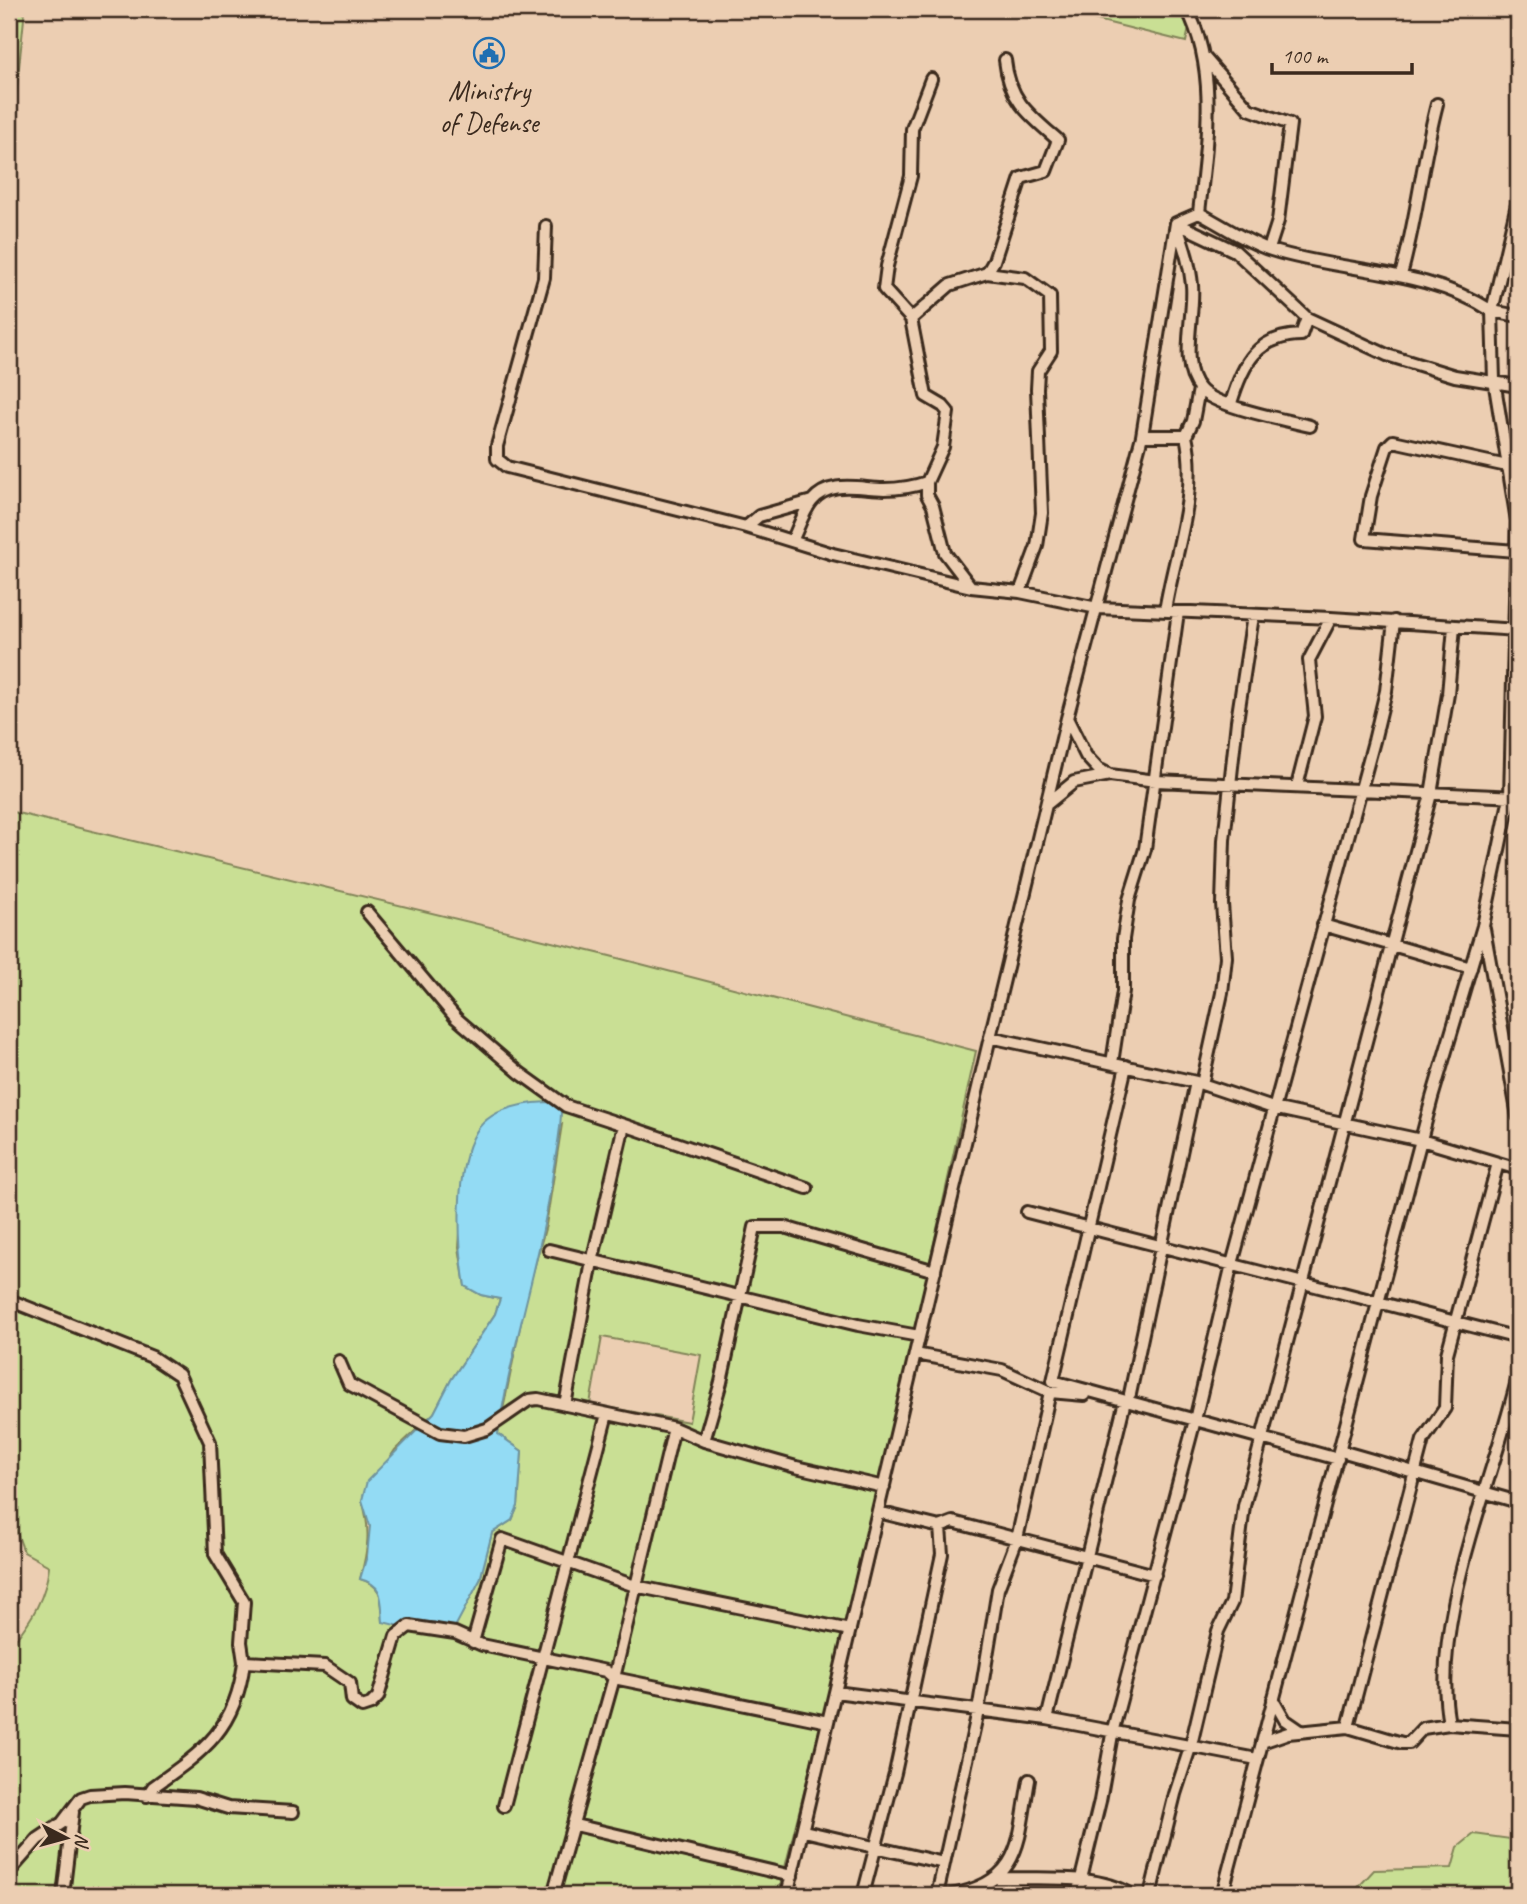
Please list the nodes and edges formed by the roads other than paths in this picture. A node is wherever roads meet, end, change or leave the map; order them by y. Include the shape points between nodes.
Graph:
1 (1187, 9) edge
2 (1204, 57) junction
3 (1005, 60) dead end
4 (931, 79) dead end
5 (1437, 104) dead end
6 (1518, 200) edge
7 (1199, 213) junction
8 (1176, 223) junction
9 (546, 226) dead end
10 (1269, 249) junction
11 (987, 273) junction
12 (1401, 275) junction
13 (1492, 311) junction
14 (1518, 316) edge
15 (1307, 318) junction
16 (911, 319) junction
17 (1494, 380) junction
18 (1518, 386) edge
19 (1199, 388) junction
20 (1231, 403) junction
21 (1310, 426) dead end
22 (1142, 436) junction
23 (1186, 436) junction
24 (1507, 466) junction
25 (927, 482) junction
26 (812, 501) junction
27 (746, 527) junction
28 (792, 541) junction
29 (1516, 551) junction
30 (971, 587) junction
31 (1020, 592) junction
32 (1097, 608) junction
33 (1165, 611) junction
34 (1178, 612) junction
35 (1253, 616) junction
36 (1331, 618) junction
37 (1394, 621) junction
38 (1454, 627) junction
39 (1516, 630) edge
40 (1068, 718) junction
41 (1110, 775) junction
42 (1156, 781) junction
43 (1229, 785) junction
44 (1297, 786) junction
45 (1360, 790) junction
46 (1430, 794) junction
47 (1514, 797) edge
48 (1046, 804) junction
49 (367, 912) dead end
50 (1323, 925) junction
51 (1483, 926) junction
52 (1393, 944) junction
53 (1472, 968) junction
54 (990, 1037) junction
55 (1112, 1063) junction
56 (1126, 1066) junction
57 (1199, 1083) junction
58 (1273, 1108) junction
59 (1518, 1116) edge
60 (1345, 1123) junction
61 (624, 1125) junction
62 (1421, 1140) junction
63 (1498, 1163) junction
64 (1518, 1169) edge
65 (807, 1188) dead end
66 (1027, 1212) dead end
67 (1089, 1226) junction
68 (1160, 1244) junction
69 (549, 1251) dead end
70 (592, 1262) junction
71 (1232, 1264) junction
72 (935, 1271) junction
73 (1303, 1282) junction
74 (740, 1295) junction
75 (9, 1300) edge
76 (1378, 1302) junction
77 (1455, 1321) junction
78 (919, 1336) junction
79 (1518, 1338) edge
80 (915, 1354) junction
81 (339, 1361) dead end
82 (1518, 1376) edge
83 (1050, 1392) junction
84 (1128, 1398) junction
85 (565, 1405) junction
86 (607, 1414) junction
87 (1195, 1420) junction
88 (674, 1428) junction
89 (1264, 1439) junction
90 (704, 1441) junction
91 (1339, 1455) junction
92 (1417, 1471) junction
93 (884, 1487) junction
94 (1484, 1492) junction
95 (1518, 1502) edge
96 (878, 1512) junction
97 (940, 1527) junction
98 (1017, 1539) junction
99 (1085, 1557) junction
100 (568, 1563) junction
101 (1155, 1575) junction
102 (635, 1586) junction
103 (850, 1630) junction
104 (473, 1642) junction
105 (545, 1657) junction
106 (244, 1662) junction
107 (614, 1678) junction
108 (835, 1692) junction
109 (1273, 1699) junction
110 (910, 1701) junction
111 (978, 1711) junction
112 (1047, 1719) junction
113 (828, 1722) junction
114 (1449, 1724) junction
115 (1348, 1727) junction
116 (1113, 1729) junction
117 (1518, 1729) edge
118 (1301, 1731) junction
119 (1262, 1742) junction
120 (1191, 1745) junction
121 (1257, 1759) junction
122 (1029, 1780) dead end
123 (147, 1796) junction
124 (504, 1806) dead end
125 (74, 1809) junction
126 (293, 1812) dead end
127 (575, 1825) junction
128 (804, 1830) junction
129 (877, 1847) junction
130 (943, 1863) junction
131 (9, 1872) edge
132 (792, 1876) junction
133 (994, 1878) junction
134 (1080, 1881) junction
135 (63, 1895) edge
136 (553, 1895) edge
137 (787, 1895) edge
138 (863, 1895) edge
139 (937, 1895) edge
140 (951, 1895) edge
141 (1077, 1895) edge
142 (1132, 1895) edge
143 (1150, 1895) edge
144 (1222, 1895) edge

1 - 2 street
2 - 7 street via 1208,120
2 - 10 street via 1250,109 1290,124 1278,221
3 - 11 street via 1007,85 1026,112 1058,140 1046,171 1021,178
4 - 16 street via 912,129 911,176 884,289
5 - 12 street
6 - 13 street
7 - 8 street
7 - 10 street
8 - 15 street via 1235,251
8 - 19 street via 1192,284 1187,355
8 - 22 street
9 - 27 street via 544,278 497,459 507,467
10 - 12 street
11 - 16 street via 950,285
11 - 31 street via 1025,278 1050,296 1051,351 1038,371 1037,389 1042,513 1037,546
12 - 13 street
13 - 14 street
13 - 17 street
15 - 17 street via 1387,355 1455,376
15 - 20 street via 1301,335 1279,336 1254,353
16 - 25 street via 926,396 948,412 943,447
17 - 18 street
17 - 24 street
19 - 20 street
19 - 23 street
20 - 21 street via 1247,412
22 - 23 street
22 - 32 street
23 - 33 street via 1191,460 1189,498
24 - 29 street via 1517,521
24 - 29 street via 1393,441 1371,496 1364,539
25 - 26 street via 909,488 842,486
25 - 30 street via 945,553
26 - 27 street via 759,516
26 - 28 street
27 - 28 street
28 - 30 street
29 - 39 street
30 - 31 street
31 - 32 street
32 - 33 street
32 - 40 street
33 - 34 street
34 - 35 street
34 - 42 street
35 - 36 street
35 - 43 street
36 - 37 street
36 - 44 street via 1309,660 1315,716
37 - 38 street
37 - 45 street via 1385,691
38 - 39 street
38 - 46 street via 1448,694
39 - 47 street
40 - 41 street via 1086,756
40 - 48 street
41 - 42 street
41 - 48 street via 1074,782
42 - 43 street
42 - 55 street via 1145,849 1129,900
43 - 44 street
43 - 57 street via 1222,904 1226,957 1222,993
44 - 45 street
45 - 46 street
45 - 50 street
46 - 47 street
46 - 52 street
47 - 51 street
48 - 54 street
49 - 61 street via 456,1018 520,1073 566,1106
50 - 52 street
50 - 58 street
51 - 53 street
51 - 59 street
52 - 53 street
52 - 60 street
53 - 62 street
54 - 55 street
54 - 72 street
55 - 56 street
56 - 57 street
56 - 67 street
57 - 58 street
57 - 68 street
58 - 60 street
58 - 71 street
60 - 62 street
60 - 73 street
61 - 65 street
61 - 70 street
62 - 63 street
62 - 76 street
63 - 64 street
63 - 77 street
66 - 67 street
67 - 68 street
67 - 87 street via 1053,1381
68 - 71 street
68 - 84 street
69 - 70 street
70 - 74 street
70 - 85 street
71 - 73 street
71 - 87 street
72 - 74 street via 784,1227 755,1227
72 - 78 street
73 - 76 street
73 - 89 street
74 - 78 street
74 - 90 street
75 - 106 street via 152,1357 179,1375 210,1442 215,1554 244,1602
76 - 77 street
76 - 91 street
77 - 79 street
77 - 92 street via 1444,1376 1445,1408 1425,1433
78 - 80 street
80 - 83 street via 1002,1370
80 - 93 street
81 - 85 street via 349,1384 440,1433 464,1436 487,1429 529,1400
82 - 94 street
83 - 84 street
83 - 98 street
84 - 87 street via 1151,1413
84 - 99 street
85 - 86 street
86 - 88 street
86 - 100 street
87 - 89 street
87 - 101 street
88 - 90 street
88 - 102 street
89 - 91 street
89 - 120 street via 1244,1506 1232,1602 1218,1631
90 - 93 street
91 - 92 street
91 - 109 street
92 - 94 street
92 - 115 street
93 - 96 street
94 - 95 street
94 - 114 street via 1466,1554 1444,1675
96 - 97 street
96 - 103 street
97 - 98 street via 953,1522
97 - 110 street via 942,1553
98 - 99 street
98 - 111 street via 998,1589
99 - 101 street
99 - 112 street
100 - 102 street
100 - 104 street via 502,1539
100 - 105 street
101 - 116 street
102 - 103 street
102 - 107 street
103 - 108 street
104 - 105 street
104 - 106 street via 455,1633 409,1626 396,1636 378,1697 362,1707 352,1700 350,1683 325,1666
105 - 107 street via 606,1671
105 - 124 street
106 - 123 street via 231,1713 221,1730
107 - 113 street
107 - 127 street
108 - 110 street
108 - 113 street
109 - 118 street via 1285,1720
109 - 119 street
110 - 111 street
110 - 129 street
111 - 112 street
111 - 130 street
112 - 116 street
113 - 128 street
114 - 115 street via 1423,1728 1409,1743
114 - 117 street
115 - 118 street
116 - 120 street
116 - 134 street
118 - 119 street
119 - 121 street
120 - 121 street
120 - 143 street
121 - 144 street
122 - 133 street via 1013,1860
123 - 125 street via 90,1795 81,1798
123 - 126 street
125 - 131 street via 38,1839
125 - 135 street
127 - 132 street
127 - 136 street
128 - 129 street
128 - 132 street
129 - 130 street
129 - 138 street
130 - 139 street
132 - 137 street
133 - 134 street
133 - 140 street
134 - 141 street
134 - 142 street via 1117,1886

